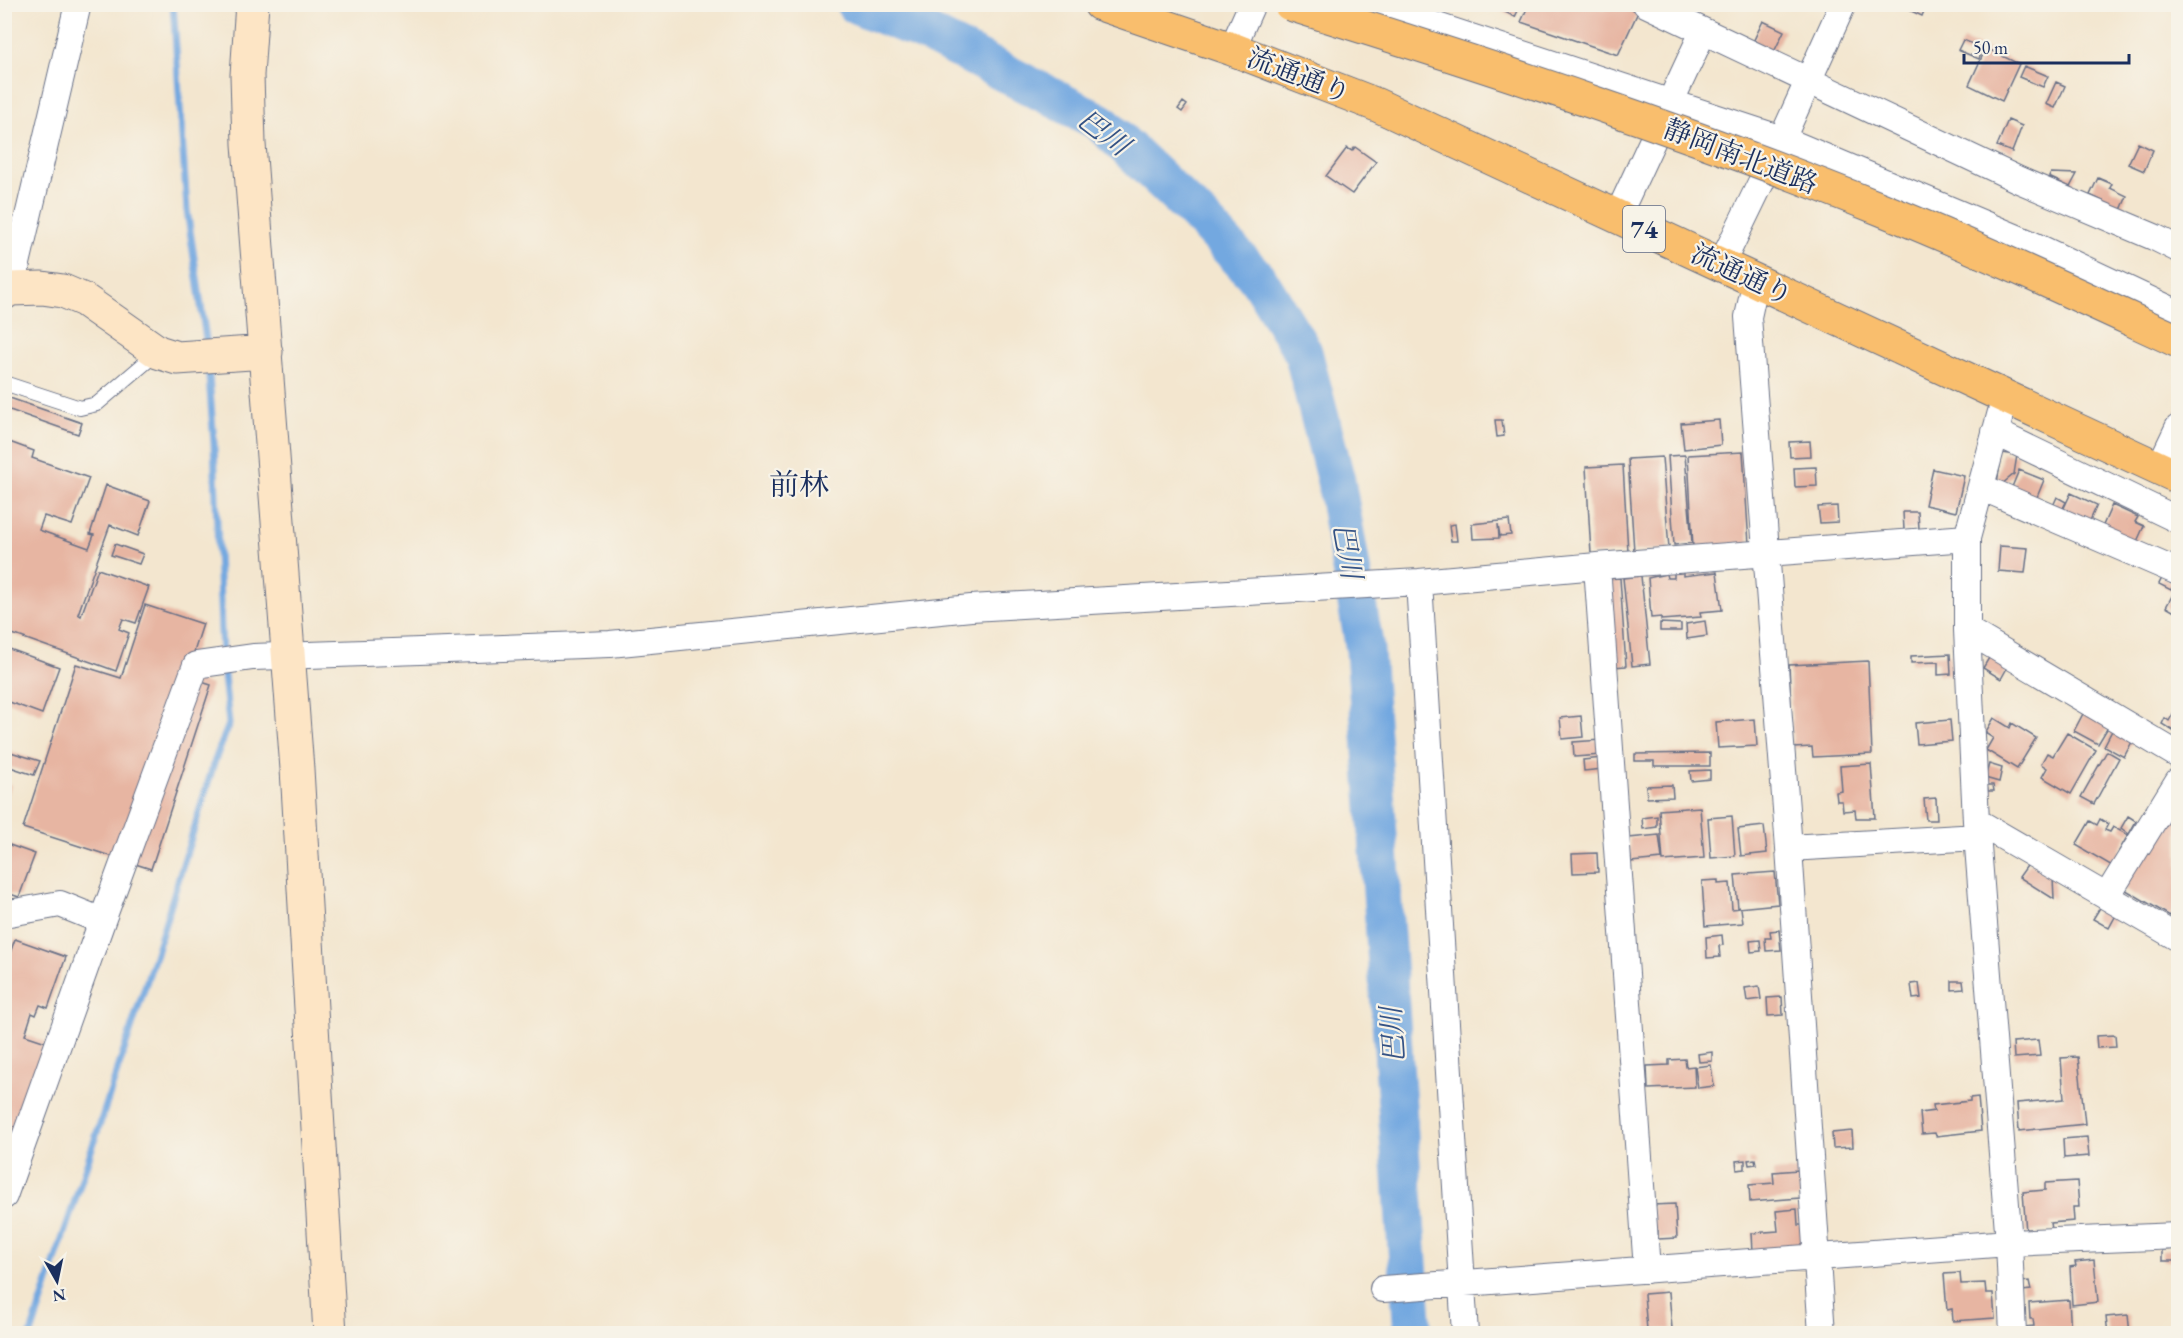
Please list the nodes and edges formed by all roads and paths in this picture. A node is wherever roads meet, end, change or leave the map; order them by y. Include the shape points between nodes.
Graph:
1 (78, 4) edge
2 (252, 4) edge
3 (1100, 4) edge
4 (1252, 4) edge
5 (1290, 4) edge
6 (1327, 4) edge
7 (1370, 4) edge
8 (1646, 4) edge
9 (1843, 4) edge
10 (1703, 32) junction
11 (1232, 49) junction
12 (1809, 82) junction
13 (1672, 102) junction
14 (1782, 139) junction
15 (1617, 217) junction
16 (2178, 249) edge
17 (1721, 265) junction
18 (1755, 280) junction
19 (8, 291) edge
20 (2178, 313) edge
21 (2178, 328) edge
22 (2178, 341) edge
23 (266, 352) junction
24 (167, 355) junction
25 (4, 383) edge
26 (2005, 397) junction
27 (2178, 428) edge
28 (1995, 432) junction
29 (2169, 473) edge
30 (1981, 487) junction
31 (2178, 520) edge
32 (1967, 538) junction
33 (1766, 553) junction
34 (1597, 566) junction
35 (2178, 572) edge
36 (1419, 582) junction
37 (1967, 630) junction
38 (289, 656) junction
39 (2178, 755) edge
40 (2178, 781) edge
41 (1977, 829) junction
42 (1789, 848) junction
43 (2107, 896) junction
44 (4, 914) edge
45 (102, 921) junction
46 (2178, 938) edge
47 (4, 1196) edge
48 (2178, 1236) edge
49 (2008, 1243) junction
50 (1816, 1258) junction
51 (1647, 1270) junction
52 (1462, 1284) junction
53 (1383, 1289) dead end
54 (330, 1334) edge
55 (1465, 1334) edge
56 (1822, 1334) edge
57 (2013, 1334) edge

1 - 19 street
2 - 23 street via 247,75 249,144
3 - 11 main road, 流通通り / 74
4 - 11 street
5 - 22 main road, 静岡南北道路, bridge via 1686,135 1882,209
6 - 21 main road, 静岡南北道路 via 1597,91 1886,198
7 - 13 street
8 - 10 street
9 - 12 street
10 - 12 street
10 - 13 street
11 - 15 main road, 流通通り / 74 via 1377,105
12 - 14 street
12 - 16 street
13 - 14 street
13 - 15 street
14 - 17 street
14 - 20 street via 2019,239
15 - 17 main road, 流通通り / 74
17 - 18 main road, 流通通り / 74
18 - 26 main road, 流通通り / 74
18 - 33 street via 1748,317
19 - 24 street via 42,288 74,295
23 - 24 street
23 - 38 street
24 - 25 lane via 97,404 80,408
26 - 28 street
26 - 29 main road, 流通通り / 74
27 - 29 street
28 - 30 street
28 - 31 street
30 - 32 street
30 - 35 street
32 - 33 street
32 - 37 street
33 - 34 street
33 - 42 street
34 - 36 street
34 - 51 street
36 - 38 street via 971,608 610,644
36 - 52 street
37 - 39 street
37 - 41 street
38 - 45 street via 196,665
38 - 54 street
40 - 43 street
41 - 42 street
41 - 43 street
41 - 49 street
42 - 50 street
43 - 46 street
44 - 45 street via 60,904
45 - 47 street
48 - 49 street
49 - 50 street
49 - 57 street
50 - 51 street
50 - 56 street
51 - 52 street
52 - 53 street
52 - 55 street

